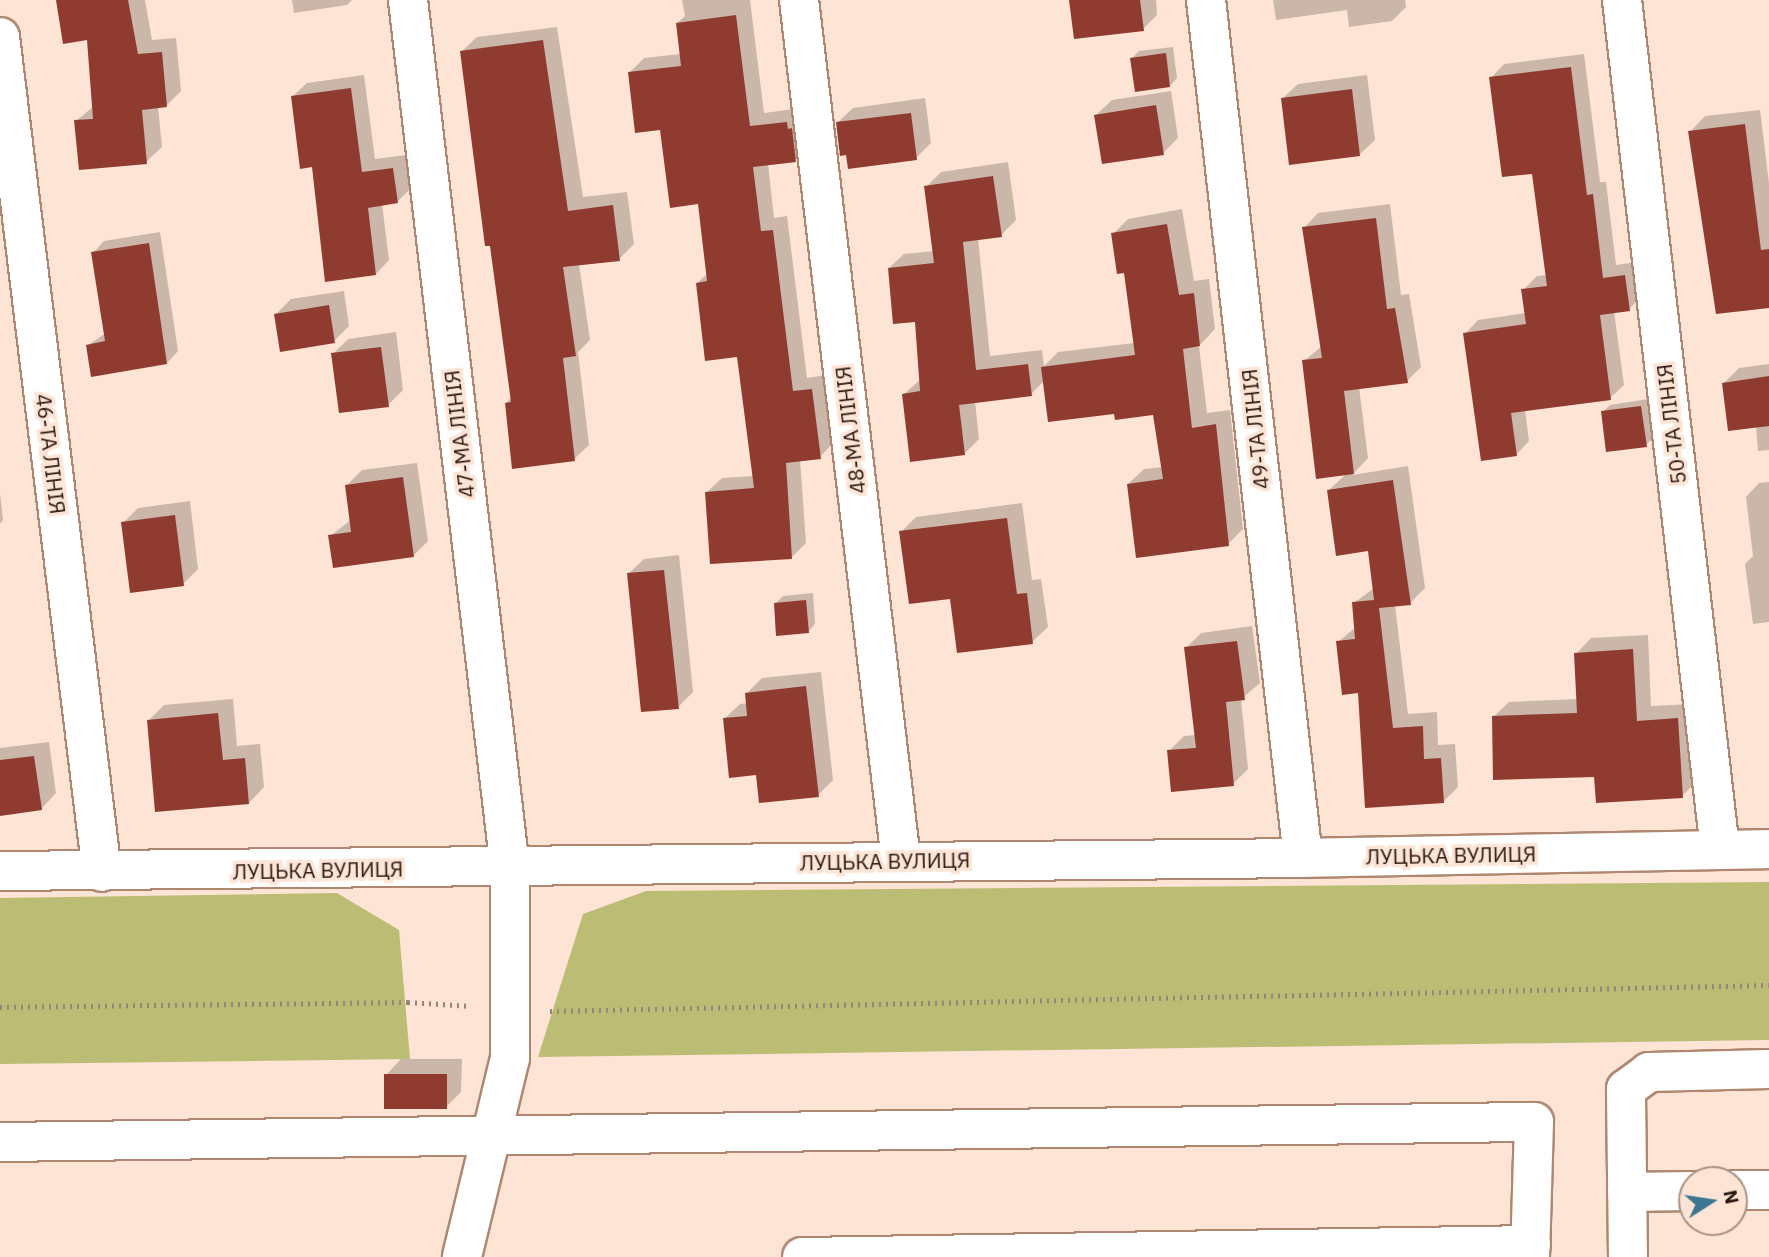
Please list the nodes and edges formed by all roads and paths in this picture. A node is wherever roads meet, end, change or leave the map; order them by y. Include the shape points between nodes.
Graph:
1 (408, 0) edge
2 (799, 0) edge
3 (1206, 0) edge
4 (1622, 0) edge
5 (0, 37) edge
6 (1720, 849) junction
7 (1769, 849) edge
8 (1303, 859) junction
9 (901, 860) junction
10 (510, 868) junction
11 (0, 872) edge
12 (103, 872) junction
13 (1769, 985) edge
14 (0, 1007) edge
15 (512, 1009) junction
16 (1769, 1069) edge
17 (492, 1136) junction
18 (0, 1142) edge
19 (1748, 1190) edge
20 (1769, 1190) edge
21 (1678, 1191) edge
22 (1627, 1192) junction
23 (1530, 1251) edge
24 (462, 1257) edge
25 (802, 1257) edge
26 (1628, 1257) edge

1 - 10 street, 47-МА ЛІНІЯ
2 - 9 street, 48-МА ЛІНІЯ
3 - 8 street, 49-ТА ЛІНІЯ
4 - 6 street, 50-ТА ЛІНІЯ
5 - 12 street, 46-ТА ЛІНІЯ
6 - 7 street, ЛУЦЬКА ВУЛИЦЯ
6 - 8 street, ЛУЦЬКА ВУЛИЦЯ
8 - 9 street, ЛУЦЬКА ВУЛИЦЯ
9 - 10 street, ЛУЦЬКА ВУЛИЦЯ
10 - 12 street, ЛУЦЬКА ВУЛИЦЯ
10 - 15 street, 47-МА ЛІНІЯ
11 - 12 street, ЛУЦЬКА ВУЛИЦЯ
13 - 15 path via 561,1012
14 - 15 path via 408,1002
15 - 17 street, 47-МА ЛІНІЯ via 510,1058
16 - 22 street via 1649,1072 1626,1089
17 - 18 street
17 - 23 street via 1534,1122
17 - 24 street, 47-МА ЛІНІЯ
19 - 20 street
21 - 22 street
22 - 26 street
23 - 25 street

